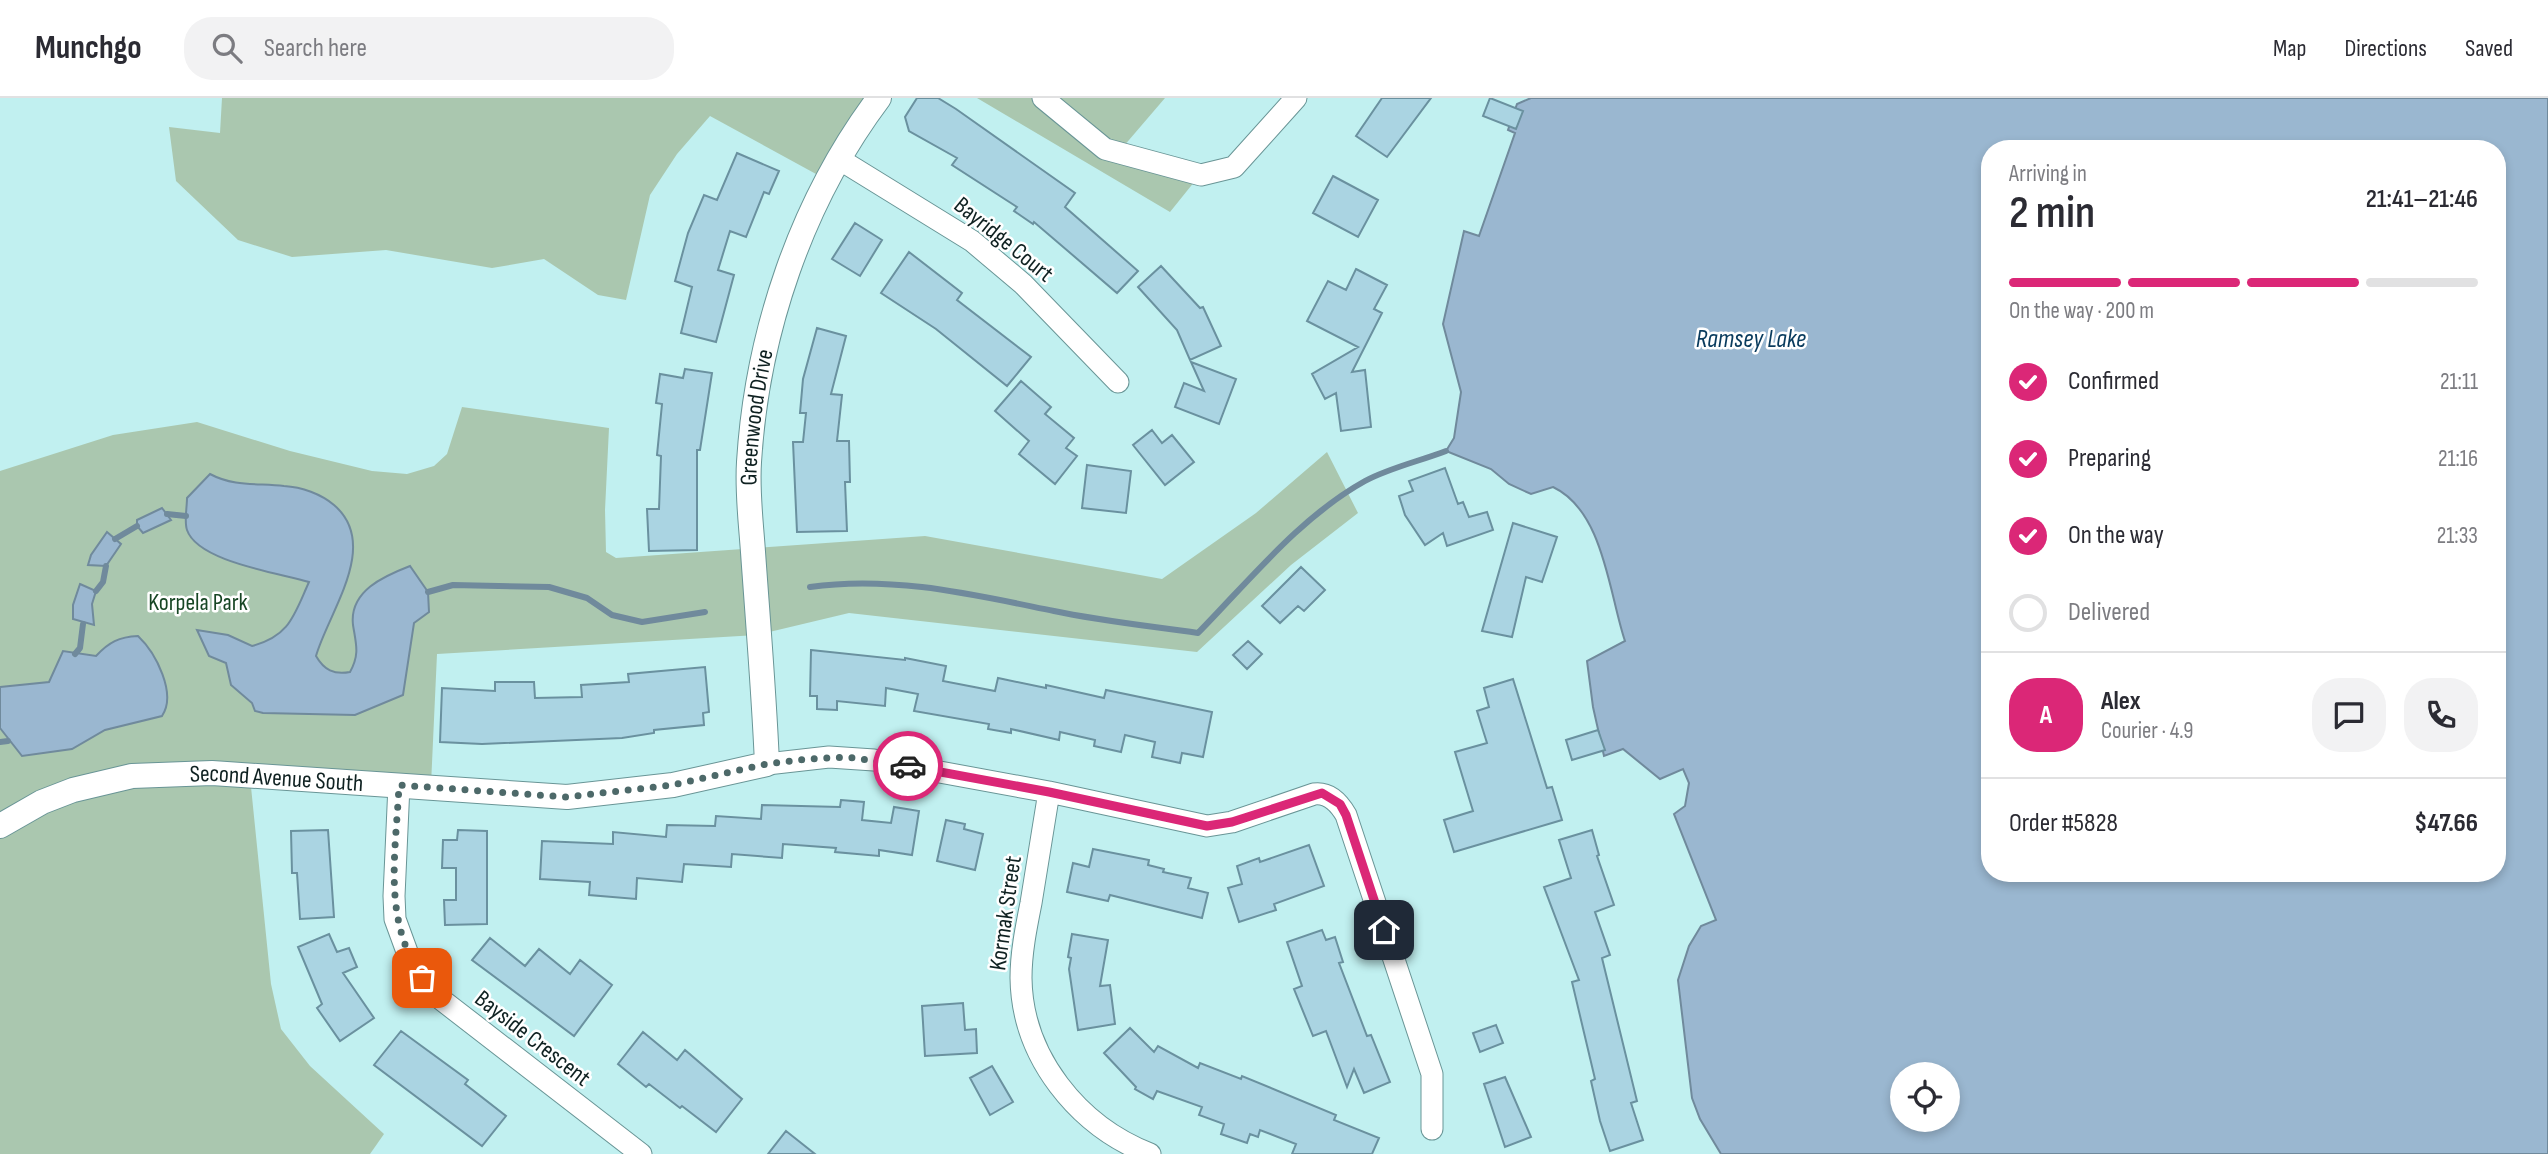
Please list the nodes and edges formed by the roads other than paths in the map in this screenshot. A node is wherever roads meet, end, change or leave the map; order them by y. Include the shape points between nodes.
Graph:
1 (879, 98) edge
2 (1043, 98) edge
3 (1296, 98) edge
4 (839, 159) junction
5 (1118, 382) dead end
6 (767, 764) junction
7 (399, 785) junction
8 (1049, 792) junction
9 (0, 826) edge
10 (1432, 1129) dead end
11 (641, 1154) edge
12 (1150, 1154) edge

1 - 4 street, Greenwood Drive
2 - 3 street via 1105,149 1200,175 1234,167
4 - 5 street, Bayridge Court via 980,247 1048,308
4 - 6 street, Greenwood Drive via 792,256 754,412 749,516
6 - 7 street, Second Avenue South via 673,785 566,797
6 - 8 street, Second Avenue South via 829,757 874,760
7 - 9 street, Second Avenue South via 212,773 132,776 73,790
7 - 11 street, Bayside Crescent via 395,919 410,961 438,997
8 - 10 street, Second Avenue South via 1207,826 1314,794 1322,793 1340,804 1432,1074
8 - 12 street, Kormak Street via 1021,958 1023,1003 1052,1076 1068,1098 1108,1133

